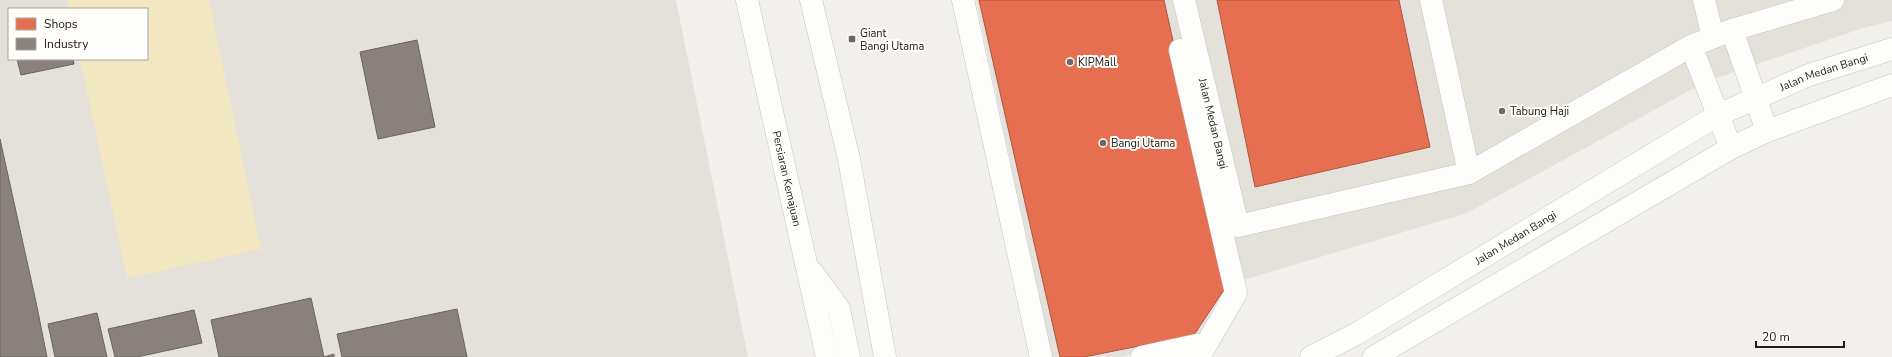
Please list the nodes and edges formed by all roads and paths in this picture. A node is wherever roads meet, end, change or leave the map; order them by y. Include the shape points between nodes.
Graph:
1 (747, 0) edge
2 (811, 0) edge
3 (963, 0) edge
4 (1168, 0) edge
5 (1184, 0) edge
6 (1430, 0) edge
7 (1704, 0) edge
8 (1833, 0) edge
9 (1722, 33) junction
10 (1691, 46) junction
11 (1892, 49) edge
12 (1892, 85) edge
13 (1756, 98) junction
14 (1718, 115) junction
15 (1767, 131) junction
16 (1731, 148) junction
17 (1469, 173) junction
18 (807, 266) junction
19 (876, 303) junction
20 (1356, 334) junction
21 (1201, 352) edge
22 (1325, 354) edge
23 (827, 357) edge
24 (849, 357) edge
25 (885, 357) edge
26 (901, 357) edge
27 (1041, 357) edge
28 (1142, 357) edge
29 (1366, 357) edge
30 (1374, 357) edge

1 - 18 street, Persiaran Kemajuan
2 - 19 street via 849,159
3 - 27 street
4 - 21 street via 1236,294
5 - 17 street, Jalan Medan Bangi via 1238,226
6 - 17 street
7 - 9 street
8 - 9 street, Jalan Medan Bangi
9 - 10 street, Jalan Medan Bangi
9 - 13 street
10 - 14 street
10 - 17 street, Jalan Medan Bangi
11 - 13 street, Jalan Medan Bangi via 1809,75
12 - 15 street
13 - 14 street, Jalan Medan Bangi
13 - 15 street
14 - 16 street
14 - 20 street, Jalan Medan Bangi
15 - 16 street
16 - 30 street
18 - 23 street, Persiaran Kemajuan
18 - 24 street via 839,309
19 - 25 street
19 - 26 street
20 - 22 street, Jalan Medan Bangi
20 - 29 street
21 - 28 street via 1196,345

